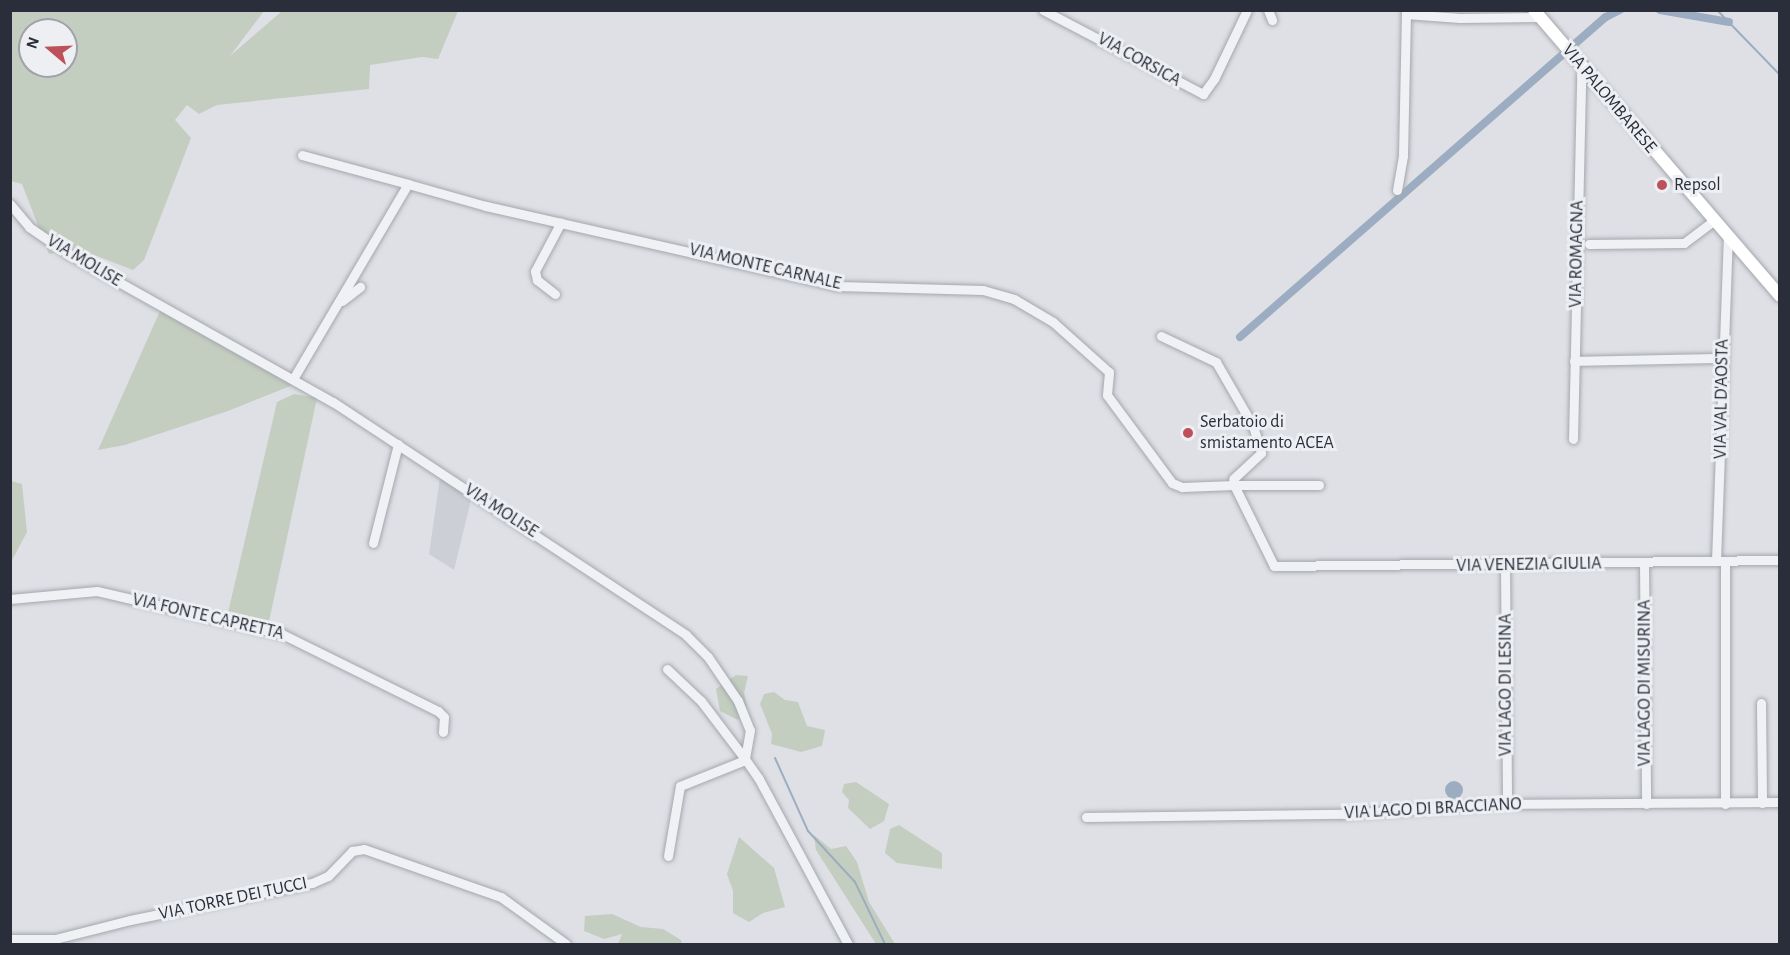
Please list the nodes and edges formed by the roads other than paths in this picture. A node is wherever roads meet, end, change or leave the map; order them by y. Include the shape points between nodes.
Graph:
1 (1043, 10) edge
2 (1247, 10) edge
3 (1268, 10) edge
4 (1406, 12) edge
5 (1536, 14) edge
6 (1272, 20) dead end
7 (1586, 70) junction
8 (302, 155) dead end
9 (408, 184) junction
10 (1397, 190) dead end
11 (10, 204) edge
12 (1714, 220) junction
13 (561, 222) junction
14 (1728, 237) junction
15 (1589, 243) dead end
16 (360, 287) dead end
17 (555, 294) dead end
18 (1779, 296) edge
19 (342, 301) junction
20 (1161, 336) dead end
21 (1723, 358) junction
22 (1574, 361) junction
23 (293, 380) junction
24 (1573, 439) dead end
25 (398, 444) junction
26 (1234, 482) junction
27 (1319, 485) dead end
28 (373, 543) dead end
29 (1779, 560) edge
30 (1720, 561) junction
31 (1644, 562) junction
32 (1505, 566) junction
33 (10, 599) edge
34 (667, 669) dead end
35 (1761, 703) dead end
36 (443, 732) dead end
37 (745, 759) junction
38 (1779, 802) edge
39 (1762, 803) junction
40 (1507, 804) junction
41 (1646, 804) junction
42 (1725, 804) junction
43 (1086, 817) dead end
44 (668, 856) dead end
45 (10, 939) edge
46 (566, 945) edge
47 (848, 945) edge

1 - 2 street, VIA CORSICA via 1203,94
3 - 6 street
4 - 5 street
4 - 10 street via 1403,156
5 - 7 main road, VIA PALOMBARESE
7 - 12 main road, VIA PALOMBARESE
7 - 22 street, VIA ROMAGNA via 1581,75
8 - 9 street, VIA MONTE CARNALE
9 - 13 street, VIA MONTE CARNALE
9 - 19 street via 347,283
11 - 23 street, VIA MOLISE via 24,223 67,253
12 - 14 main road, VIA PALOMBARESE
12 - 15 street via 1684,243
13 - 17 street via 535,269 537,280
13 - 26 street, VIA MONTE CARNALE via 838,286 976,289 1002,294 1043,314 1109,372 1107,395 1172,483 1187,487
14 - 18 main road, VIA PALOMBARESE
14 - 21 street, VIA VAL D'AOSTA
16 - 19 street
19 - 23 street
20 - 26 street via 1213,359 1233,387 1262,450
21 - 22 street
21 - 30 street, VIA VAL D'AOSTA
22 - 24 street, VIA ROMAGNA
23 - 25 street, VIA MOLISE
25 - 28 street
25 - 37 street, VIA MOLISE via 686,634 708,657 745,718 750,730
26 - 27 street
26 - 32 street, VIA VENEZIA GIULIA via 1268,560 1279,567
29 - 30 street, VIA VENEZIA GIULIA
30 - 31 street, VIA VENEZIA GIULIA
30 - 42 street, VIA VAL D'AOSTA
31 - 32 street, VIA VENEZIA GIULIA
31 - 41 street, VIA LAGO DI MISURINA
32 - 40 street, VIA LAGO DI LESINA
33 - 36 street, VIA FONTE CAPRETTA via 98,591 282,634 438,711 444,717
34 - 37 street via 701,701
35 - 39 street
37 - 44 street via 680,786
37 - 47 street
38 - 39 street, VIA LAGO DI BRACCIANO
39 - 42 street, VIA LAGO DI BRACCIANO
40 - 41 street, VIA LAGO DI BRACCIANO
40 - 43 street, VIA LAGO DI BRACCIANO via 1344,814
41 - 42 street, VIA LAGO DI BRACCIANO
45 - 46 street, VIA TORRE DEI TUCCI via 55,939 312,883 328,876 352,851 364,849 501,897

